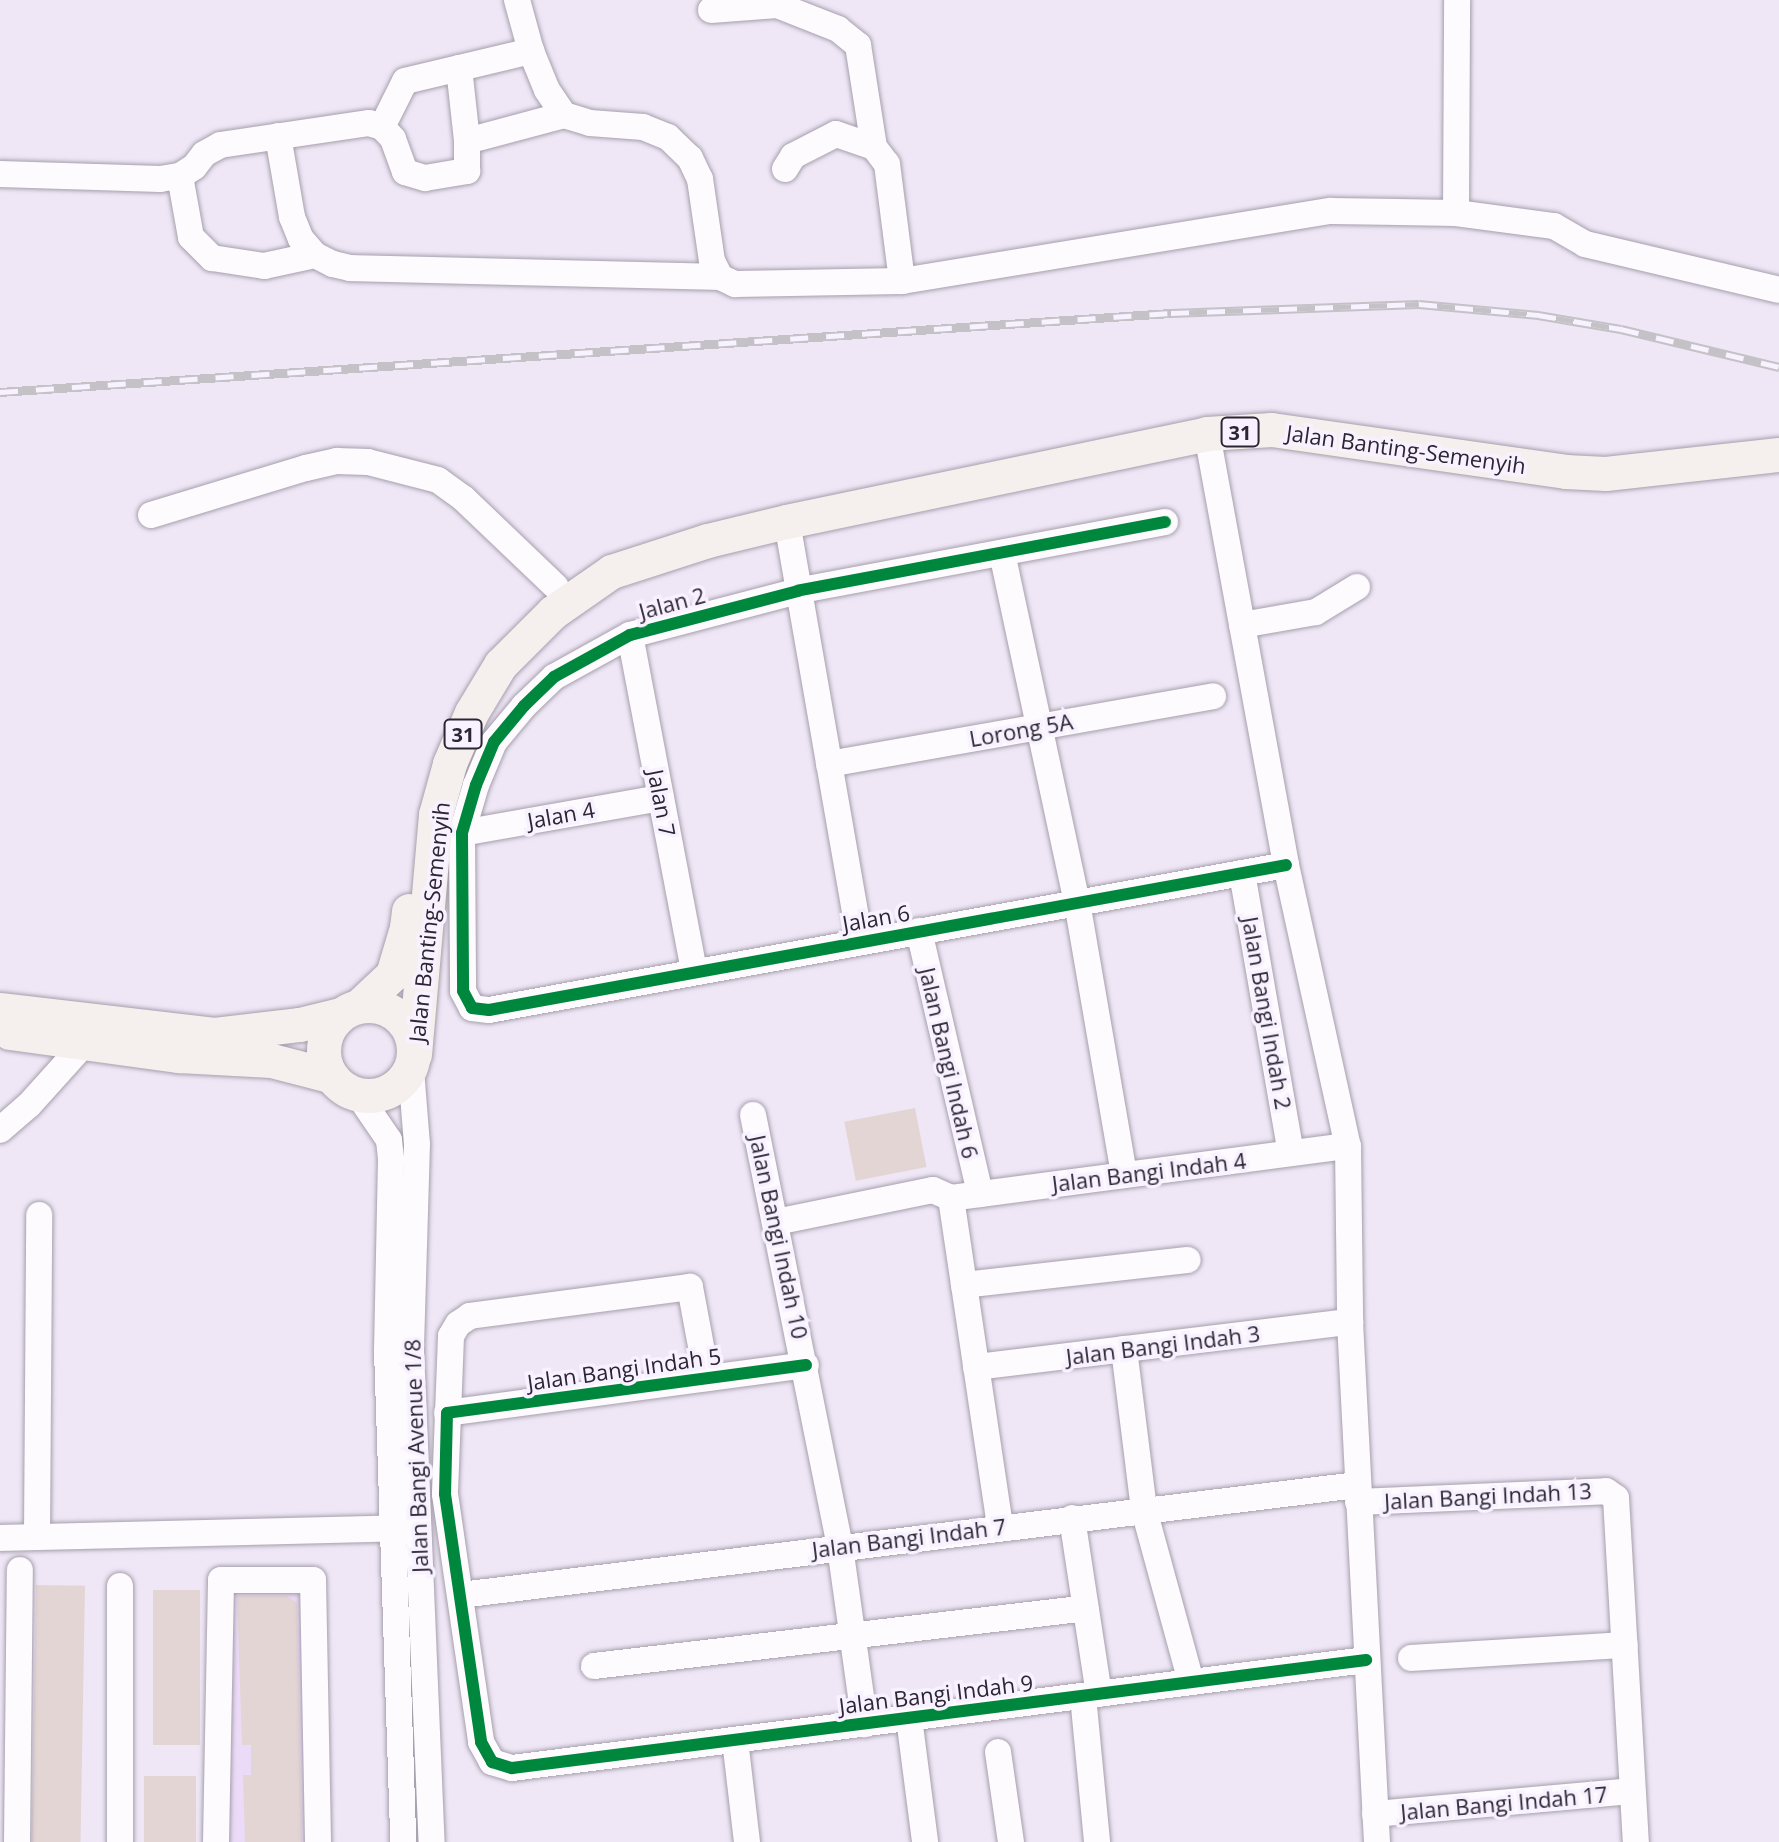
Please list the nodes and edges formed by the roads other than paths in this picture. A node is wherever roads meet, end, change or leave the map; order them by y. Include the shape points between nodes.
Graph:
1 (517, 0) edge
2 (1457, 0) edge
3 (711, 10) dead end
4 (531, 51) junction
5 (459, 68) junction
6 (564, 115) junction
7 (382, 127) junction
8 (278, 136) junction
9 (467, 141) junction
10 (874, 147) junction
11 (785, 169) dead end
12 (0, 174) edge
13 (180, 176) junction
14 (1456, 213) junction
15 (315, 255) junction
16 (720, 277) junction
17 (902, 281) junction
18 (1779, 290) edge
19 (1207, 434) junction
20 (1779, 455) edge
21 (151, 515) dead end
22 (787, 522) junction
23 (1165, 522) dead end
24 (708, 541) junction
25 (1002, 553) junction
26 (556, 587) junction
27 (1357, 587) dead end
28 (798, 591) junction
29 (1242, 625) junction
30 (630, 635) junction
31 (1213, 696) dead end
32 (1039, 727) junction
33 (829, 764) junction
34 (661, 798) junction
35 (462, 833) junction
36 (1286, 865) junction
37 (1242, 873) junction
38 (1077, 902) junction
39 (919, 931) junction
40 (860, 941) junction
41 (694, 971) junction
42 (472, 1008) joint
43 (0, 1010) edge
44 (350, 1010) junction
45 (0, 1031) edge
46 (83, 1045) junction
47 (413, 1062) junction
48 (330, 1076) junction
49 (359, 1096) junction
50 (753, 1115) dead end
51 (0, 1130) edge
52 (1348, 1146) junction
53 (1291, 1153) junction
54 (1124, 1175) junction
55 (980, 1194) junction
56 (951, 1198) junction
57 (39, 1215) dead end
58 (776, 1222) junction
59 (1188, 1260) dead end
60 (964, 1285) junction
61 (1350, 1322) junction
62 (1124, 1349) junction
63 (806, 1365) junction
64 (976, 1367) junction
65 (707, 1378) junction
66 (447, 1413) junction
67 (1357, 1493) junction
68 (1144, 1510) junction
69 (1072, 1518) junction
70 (1000, 1527) junction
71 (405, 1528) junction
72 (37, 1536) junction
73 (0, 1538) edge
74 (840, 1547) junction
75 (20, 1570) dead end
76 (120, 1586) dead end
77 (461, 1595) junction
78 (1086, 1608) junction
79 (852, 1636) junction
80 (1625, 1645) junction
81 (1411, 1658) dead end
82 (1366, 1660) junction
83 (594, 1666) dead end
84 (1191, 1682) junction
85 (1091, 1695) junction
86 (909, 1718) junction
87 (865, 1724) junction
88 (735, 1740) junction
89 (998, 1752) dead end
90 (1632, 1791) junction
91 (1375, 1814) junction
92 (17, 1842) edge
93 (120, 1842) edge
94 (216, 1842) edge
95 (318, 1842) edge
96 (403, 1842) edge
97 (432, 1842) edge
98 (747, 1842) edge
99 (925, 1842) edge
100 (1011, 1842) edge
101 (1097, 1842) edge
102 (1377, 1842) edge
103 (1636, 1842) edge

1 - 4 street
2 - 14 street
3 - 10 street via 777,5 838,29 858,45
4 - 5 street
4 - 6 street
5 - 7 street via 405,81
5 - 9 street
6 - 9 street
6 - 16 street via 590,123 643,127 668,137 690,158 700,179 712,261
7 - 8 street via 369,123
7 - 9 street via 393,139 405,172 425,178 467,171
8 - 13 street via 220,145
8 - 15 street via 292,217
10 - 11 street via 836,134 793,156
10 - 17 street via 887,164
12 - 13 street
13 - 15 street via 191,237 212,258 264,266
14 - 17 street via 1331,211
14 - 18 street via 1554,226 1585,244
15 - 16 street via 350,268
16 - 17 street via 735,284
19 - 20 main road, Jalan Banting-Semenyih / 31 via 1272,430 1593,474
19 - 22 main road, Jalan Banting-Semenyih / 31
19 - 29 street
21 - 26 street via 306,468 368,462 438,480
22 - 24 main road, Jalan Banting-Semenyih / 31
22 - 28 street
23 - 25 street, Jalan 2
24 - 26 main road, Jalan Banting-Semenyih / 31 via 619,554
24 - 47 main road, Jalan Banting-Semenyih / 31 via 612,572 553,613 501,665 472,713 436,815
25 - 28 street, Jalan 2
25 - 32 street
26 - 44 main road, Jalan Banting-Semenyih / 31 via 493,644 452,705 427,759 415,811 401,953 393,975
27 - 29 street via 1316,612
28 - 30 street, Jalan 2
28 - 33 street
29 - 36 street
30 - 34 street, Jalan 7
30 - 35 street, Jalan 2 via 554,677 524,706 494,742
31 - 32 street, Lorong 5A
32 - 33 street, Lorong 5A
32 - 38 street
33 - 40 street
34 - 35 street, Jalan 4
34 - 41 street, Jalan 7
35 - 42 street, Jalan 2 via 463,991
36 - 37 street, Jalan 6
36 - 52 street
37 - 38 street, Jalan 6
37 - 53 street, Jalan Bangi Indah 2
38 - 39 street, Jalan 6
38 - 54 street
39 - 40 street, Jalan 6
39 - 55 street, Jalan Bangi Indah 6
40 - 41 street, Jalan 6
41 - 42 street, Jalan 6 via 489,1010
43 - 44 main road, Jalan Banting-Semenyih / 31 via 215,1035 300,1025
44 - 47 main road via 381,1007 400,1017 412,1034
44 - 48 main road via 330,1028 323,1044
45 - 46 main road
46 - 48 main road via 272,1061
46 - 51 street
47 - 49 main road via 390,1092
47 - 71 street, Jalan Bangi Avenue 1/8 via 417,1144
48 - 49 main road
49 - 71 street, Jalan Bangi Avenue 1/8 via 389,1140 387,1350
50 - 58 street, Jalan Bangi Indah 10
52 - 53 street, Jalan Bangi Indah 4
52 - 61 street
53 - 54 street, Jalan Bangi Indah 4
54 - 55 street, Jalan Bangi Indah 4
55 - 56 street, Jalan Bangi Indah 4
56 - 58 street, Jalan Bangi Indah 4 via 933,1190
56 - 60 street
57 - 72 street
58 - 63 street, Jalan Bangi Indah 10
59 - 60 street
60 - 64 street
61 - 62 street, Jalan Bangi Indah 3
61 - 67 street
62 - 64 street, Jalan Bangi Indah 3
62 - 68 street
63 - 65 street, Jalan Bangi Indah 5
63 - 74 street, Jalan Bangi Indah 10
64 - 70 street
65 - 66 street, Jalan Bangi Indah 5
65 - 66 street via 690,1287 470,1316 451,1336
66 - 77 street via 445,1494
67 - 68 street, Jalan Bangi Indah 7
67 - 80 street, Jalan Bangi Indah 13 via 1606,1491 1616,1498
67 - 82 street
68 - 69 street, Jalan Bangi Indah 7
68 - 84 street
69 - 70 street, Jalan Bangi Indah 7
69 - 78 street
70 - 74 street, Jalan Bangi Indah 7
71 - 72 street
71 - 96 street, Jalan Bangi Avenue 1/8
71 - 97 street, Jalan Bangi Avenue 1/8
72 - 73 street
74 - 77 street, Jalan Bangi Indah 7
74 - 79 street, Jalan Bangi Indah 10
75 - 92 street
76 - 93 street
77 - 88 street, Jalan Bangi Indah 9 via 481,1742 492,1762 512,1768
78 - 79 street
78 - 85 street
79 - 83 street
79 - 87 street, Jalan Bangi Indah 10
80 - 81 street
80 - 90 street
82 - 84 street, Jalan Bangi Indah 9
82 - 91 street
84 - 85 street, Jalan Bangi Indah 9
85 - 86 street, Jalan Bangi Indah 9
85 - 101 street
86 - 87 street, Jalan Bangi Indah 9
86 - 99 street
87 - 88 street, Jalan Bangi Indah 9
88 - 98 street
89 - 100 street
90 - 91 street, Jalan Bangi Indah 17
90 - 103 street
91 - 102 street
94 - 95 street via 221,1580 313,1580

